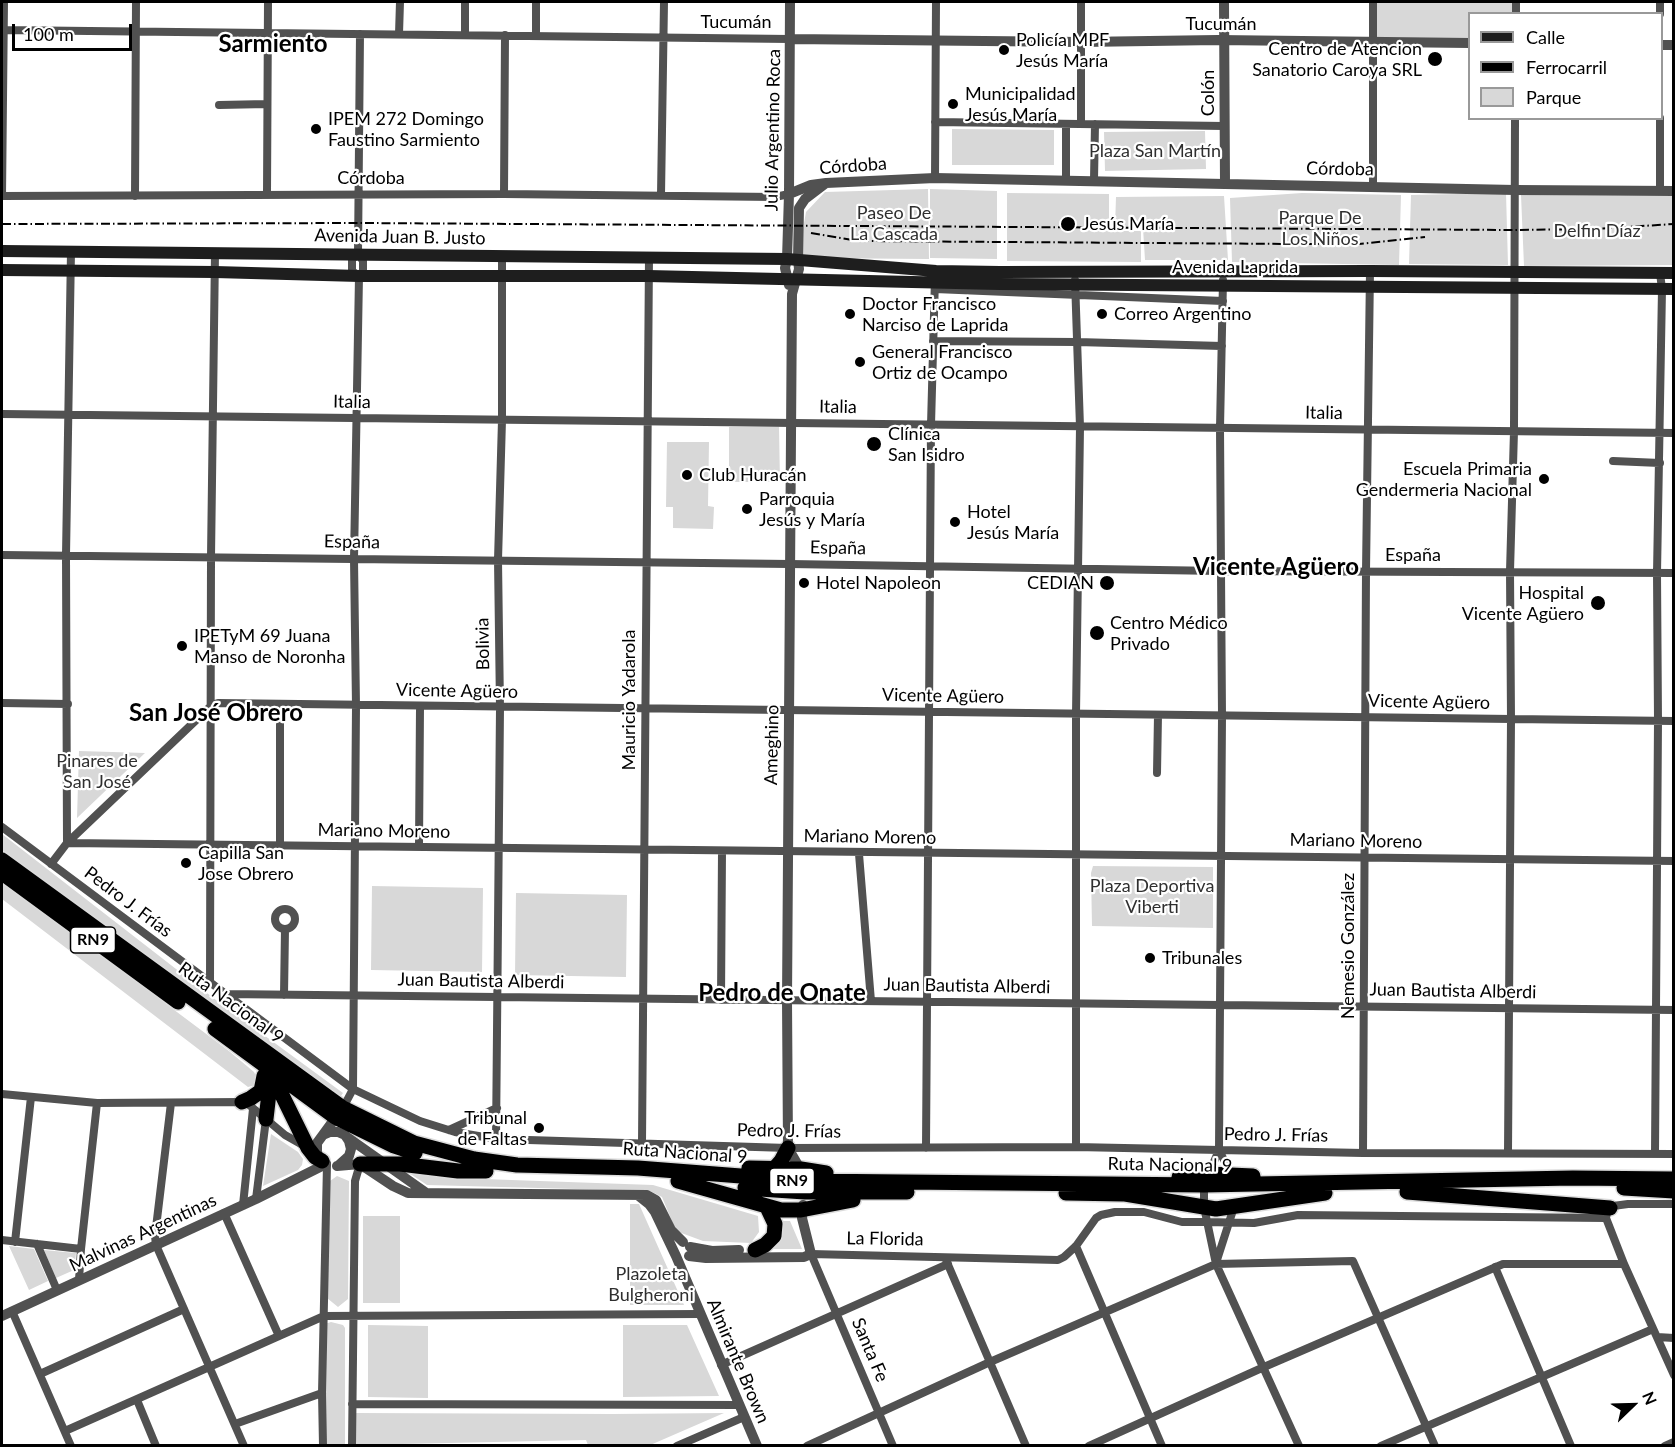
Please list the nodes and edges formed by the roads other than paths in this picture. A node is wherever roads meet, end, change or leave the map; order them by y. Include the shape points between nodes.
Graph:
1 (4, 2) edge
2 (136, 2) edge
3 (268, 2) edge
4 (400, 2) edge
5 (465, 2) edge
6 (536, 2) edge
7 (664, 2) edge
8 (790, 2) edge
9 (936, 2) edge
10 (1081, 2) edge
11 (1224, 2) edge
12 (1373, 2) edge
13 (3, 30) edge
14 (136, 31) junction
15 (268, 33) junction
16 (360, 34) junction
17 (399, 34) junction
18 (465, 35) junction
19 (505, 35) junction
20 (536, 36) junction
21 (663, 38) junction
22 (790, 39) junction
23 (936, 40) junction
24 (1224, 40) junction
25 (1374, 41) junction
26 (1081, 42) junction
27 (1468, 43) edge
28 (267, 104) junction
29 (219, 105) dead end
30 (1515, 120) edge
31 (1660, 120) edge
32 (935, 122) junction
33 (1066, 124) junction
34 (1081, 124) junction
35 (1095, 124) junction
36 (1224, 126) junction
37 (934, 178) junction
38 (1066, 179) junction
39 (1094, 180) junction
40 (825, 183) junction
41 (1225, 184) junction
42 (1373, 186) junction
43 (1515, 190) junction
44 (1660, 190) junction
45 (1674, 191) edge
46 (267, 194) junction
47 (359, 194) junction
48 (504, 194) junction
49 (789, 194) junction
50 (661, 195) junction
51 (2, 196) edge
52 (135, 196) junction
53 (2, 251) edge
54 (71, 251) junction
55 (215, 253) junction
56 (358, 254) junction
57 (502, 256) junction
58 (649, 257) junction
59 (792, 259) junction
60 (2, 270) edge
61 (71, 270) junction
62 (1224, 271) junction
63 (1370, 271) junction
64 (215, 272) junction
65 (1515, 273) junction
66 (1660, 273) junction
67 (1674, 273) edge
68 (503, 275) junction
69 (359, 276) junction
70 (648, 276) junction
71 (792, 279) junction
72 (935, 280) junction
73 (1075, 284) junction
74 (1223, 285) junction
75 (1370, 286) junction
76 (1515, 288) junction
77 (1668, 289) edge
78 (1223, 301) junction
79 (933, 341) junction
80 (1077, 342) junction
81 (1221, 346) junction
82 (2, 414) edge
83 (70, 415) junction
84 (214, 417) junction
85 (358, 418) junction
86 (502, 420) junction
87 (647, 422) junction
88 (791, 423) junction
89 (931, 425) junction
90 (1080, 427) junction
91 (1220, 428) junction
92 (1369, 430) junction
93 (1514, 431) junction
94 (1660, 433) junction
95 (1674, 433) edge
96 (1613, 461) dead end
97 (1660, 463) junction
98 (2, 555) edge
99 (66, 555) junction
100 (212, 557) junction
101 (354, 559) junction
102 (498, 560) junction
103 (646, 562) junction
104 (790, 564) junction
105 (931, 566) junction
106 (1078, 569) junction
107 (1220, 571) junction
108 (1366, 571) junction
109 (1510, 571) junction
110 (1657, 573) junction
111 (1674, 573) edge
112 (2, 703) edge
113 (68, 704) junction
114 (212, 705) junction
115 (280, 705) junction
116 (356, 706) junction
117 (420, 707) junction
118 (500, 708) junction
119 (645, 710) junction
120 (789, 711) junction
121 (930, 713) junction
122 (1076, 714) junction
123 (1158, 715) junction
124 (1222, 716) junction
125 (1367, 717) junction
126 (1511, 719) junction
127 (1658, 721) junction
128 (1674, 721) edge
129 (1157, 772) dead end
130 (2, 827) edge
131 (67, 843) junction
132 (211, 845) junction
133 (280, 846) junction
134 (355, 847) junction
135 (419, 848) junction
136 (499, 848) junction
137 (644, 850) junction
138 (722, 851) junction
139 (788, 852) junction
140 (859, 854) junction
141 (929, 854) junction
142 (1075, 855) junction
143 (1221, 856) junction
144 (1366, 858) junction
145 (2, 860) edge
146 (1510, 860) junction
147 (1657, 861) junction
148 (1674, 861) edge
149 (51, 864) junction
150 (2, 873) edge
151 (285, 929) dead end
152 (210, 984) junction
153 (224, 994) junction
154 (284, 995) junction
155 (354, 996) junction
156 (498, 997) junction
157 (643, 999) junction
158 (721, 1000) junction
159 (787, 1000) junction
160 (871, 1002) junction
161 (928, 1003) junction
162 (1076, 1004) junction
163 (1220, 1005) junction
164 (1364, 1007) junction
165 (1509, 1009) junction
166 (1656, 1010) junction
167 (1674, 1010) edge
168 (241, 1049) junction
169 (264, 1073) junction
170 (353, 1089) junction
171 (2, 1094) edge
172 (31, 1096) junction
173 (97, 1103) junction
174 (171, 1103) junction
175 (248, 1105) junction
176 (497, 1108) junction
177 (339, 1112) junction
178 (266, 1119) junction
179 (448, 1131) junction
180 (323, 1135) junction
181 (345, 1135) junction
182 (496, 1139) junction
183 (642, 1143) junction
184 (1076, 1147) junction
185 (788, 1148) junction
186 (926, 1148) junction
187 (1219, 1150) junction
188 (1363, 1153) junction
189 (1508, 1153) junction
190 (1655, 1153) junction
191 (1674, 1154) edge
192 (321, 1158) junction
193 (354, 1160) junction
194 (384, 1163) junction
195 (774, 1169) junction
196 (486, 1171) junction
197 (1231, 1174) junction
198 (679, 1176) junction
199 (1674, 1179) edge
200 (804, 1181) junction
201 (1307, 1184) junction
202 (1124, 1189) junction
203 (1407, 1191) junction
204 (1674, 1191) edge
205 (425, 1192) junction
206 (901, 1192) junction
207 (1325, 1193) junction
208 (1205, 1197) junction
209 (256, 1199) junction
210 (1674, 1204) edge
211 (243, 1205) junction
212 (767, 1207) junction
213 (1234, 1207) junction
214 (801, 1210) junction
215 (1608, 1213) junction
216 (224, 1214) junction
217 (1229, 1222) junction
218 (2, 1240) edge
219 (15, 1242) junction
220 (37, 1244) junction
221 (156, 1245) junction
222 (1076, 1246) junction
223 (81, 1249) junction
224 (755, 1250) junction
225 (683, 1252) junction
226 (811, 1254) junction
227 (946, 1261) junction
228 (1216, 1264) junction
229 (1624, 1264) junction
230 (1495, 1267) junction
231 (79, 1280) junction
232 (57, 1290) junction
233 (184, 1309) junction
234 (12, 1311) junction
235 (1103, 1312) junction
236 (354, 1314) junction
237 (699, 1314) junction
238 (838, 1314) junction
239 (2, 1316) edge
240 (324, 1316) junction
241 (1379, 1319) junction
242 (1655, 1333) junction
243 (279, 1336) junction
244 (1674, 1338) edge
245 (990, 1362) junction
246 (721, 1365) junction
247 (210, 1367) junction
248 (1264, 1367) junction
249 (40, 1374) junction
250 (1674, 1375) edge
251 (1541, 1376) junction
252 (322, 1393) junction
253 (136, 1400) junction
254 (352, 1404) junction
255 (739, 1405) junction
256 (879, 1414) junction
257 (744, 1417) junction
258 (1151, 1418) junction
259 (234, 1424) junction
260 (1427, 1426) junction
261 (65, 1431) junction
262 (1674, 1442) edge
263 (71, 1446) edge
264 (156, 1446) edge
265 (244, 1446) edge
266 (323, 1446) edge
267 (352, 1446) edge
268 (676, 1446) edge
269 (757, 1446) edge
270 (807, 1446) edge
271 (893, 1446) edge
272 (1026, 1446) edge
273 (1089, 1446) edge
274 (1162, 1446) edge
275 (1299, 1446) edge
276 (1381, 1446) edge
277 (1435, 1446) edge
278 (1571, 1446) edge
279 (1665, 1446) edge

1 - 13 street
2 - 14 street
3 - 15 street
4 - 17 street
5 - 18 street
6 - 20 street
7 - 21 street
8 - 22 street, Julio Argentino Roca
9 - 23 street
10 - 26 street
11 - 24 street, Colón
12 - 25 street
13 - 14 street, Tucumán
13 - 51 street
14 - 15 street, Tucumán
14 - 52 street
15 - 16 street, Tucumán
15 - 28 street
16 - 17 street, Tucumán
16 - 47 street
17 - 18 street, Tucumán
18 - 19 street, Tucumán
19 - 20 street, Tucumán
19 - 48 street
20 - 21 street, Tucumán
21 - 22 street, Tucumán
21 - 50 street
22 - 23 street, Tucumán
22 - 49 street, Julio Argentino Roca
23 - 26 street, Tucumán
23 - 32 street
24 - 25 street, Tucumán
24 - 26 street, Tucumán
24 - 36 street, Colón
25 - 27 street, Tucumán
25 - 42 street
26 - 34 street
28 - 29 street
28 - 46 street
30 - 43 street
31 - 44 street
32 - 33 street
32 - 37 street
33 - 34 street
33 - 38 street
34 - 35 street
35 - 36 street
35 - 39 street
36 - 41 street, Colón
37 - 38 street, Córdoba
37 - 40 street, Córdoba
38 - 39 street, Córdoba
39 - 41 street, Córdoba
40 - 49 street, Córdoba
40 - 59 street via 799,208
41 - 42 street, Córdoba
42 - 43 street, Córdoba
43 - 44 street, Córdoba
43 - 65 street
44 - 45 street, Córdoba
46 - 47 street, Córdoba
46 - 52 street, Córdoba
47 - 48 street, Córdoba
47 - 56 street
48 - 50 street, Córdoba
49 - 50 street, Córdoba
49 - 59 street, Julio Argentino Roca
51 - 52 street, Córdoba
53 - 54 main road, Avenida Juan B. Justo
54 - 55 main road, Avenida Juan B. Justo
54 - 61 street
55 - 56 main road, Avenida Juan B. Justo
55 - 64 street
56 - 57 main road, Avenida Juan B. Justo
56 - 69 street via 363,261
57 - 58 main road, Avenida Juan B. Justo
57 - 68 street, Bolivia
58 - 59 main road, Avenida Juan B. Justo
58 - 70 street, Mauricio Yadarola
59 - 71 street, Ameghino via 785,268
59 - 72 main road, Avenida Laprida
60 - 61 main road, Avenida Juan B. Justo
61 - 64 main road, Avenida Juan B. Justo
61 - 83 street
62 - 63 main road, Avenida Laprida
62 - 73 main road, Avenida Laprida
62 - 74 street
63 - 65 main road, Avenida Laprida
63 - 75 street, Nemesio González
64 - 69 main road, Avenida Juan B. Justo
64 - 84 street
65 - 66 main road, Avenida Laprida
65 - 76 street
66 - 67 main road, Avenida Laprida
66 - 77 street
68 - 69 main road, Avenida Juan B. Justo
68 - 70 main road, Avenida Juan B. Justo
68 - 86 street, Bolivia
69 - 85 street
70 - 71 main road, Avenida Juan B. Justo
70 - 87 street, Mauricio Yadarola
71 - 72 main road, Avenida Laprida
71 - 88 street, Ameghino
72 - 73 main road, Avenida Laprida
72 - 79 street
73 - 74 main road, Avenida Laprida
73 - 78 street
73 - 80 street
74 - 75 main road, Avenida Laprida
74 - 78 street
75 - 76 main road, Avenida Laprida
75 - 92 street, Nemesio González
76 - 77 main road, Avenida Laprida
76 - 93 street
77 - 94 street
78 - 81 street
79 - 80 street
79 - 89 street
80 - 81 street
80 - 90 street
81 - 91 street
82 - 83 street, Italia
83 - 84 street, Italia
83 - 99 street
84 - 85 street, Italia
84 - 100 street
85 - 86 street, Italia
85 - 101 street
86 - 87 street, Italia
86 - 102 street, Bolivia
87 - 88 street, Italia
87 - 103 street, Mauricio Yadarola
88 - 89 street, Italia
88 - 104 street, Ameghino
89 - 90 street, Italia
89 - 105 street
90 - 91 street, Italia
90 - 106 street
91 - 92 street, Italia
91 - 107 street
92 - 93 street, Italia
92 - 108 street, Nemesio González
93 - 94 street, Italia
93 - 109 street
94 - 95 street, Italia
94 - 97 street
96 - 97 street
97 - 110 street
98 - 99 street, España
99 - 100 street, España
99 - 113 street
100 - 101 street, España
100 - 114 street
101 - 102 street, España
101 - 116 street
102 - 103 street, España
102 - 118 street, Bolivia
103 - 104 street, España
103 - 119 street, Mauricio Yadarola
104 - 105 street, España
104 - 120 street, Ameghino
105 - 106 street, España
105 - 121 street
106 - 107 street, España
106 - 122 street
107 - 108 street, España
107 - 124 street
108 - 109 street, España
108 - 125 street, Nemesio González
109 - 110 street, España
109 - 126 street
110 - 111 street, España
110 - 127 street
112 - 113 street
113 - 131 street
114 - 115 street, Vicente Agüero
114 - 131 street
114 - 132 street
115 - 116 street, Vicente Agüero
115 - 133 street
116 - 117 street, Vicente Agüero
116 - 134 street
117 - 118 street, Vicente Agüero
117 - 135 street
118 - 119 street, Vicente Agüero
118 - 136 street, Bolivia
119 - 120 street, Vicente Agüero
119 - 137 street, Mauricio Yadarola
120 - 121 street, Vicente Agüero
120 - 139 street, Ameghino
121 - 122 street, Vicente Agüero
121 - 141 street
122 - 123 street, Vicente Agüero
122 - 142 street
123 - 124 street, Vicente Agüero
123 - 129 street
124 - 125 street, Vicente Agüero
124 - 143 street
125 - 126 street, Vicente Agüero
125 - 144 street, Nemesio González
126 - 127 street, Vicente Agüero
126 - 146 street
127 - 128 street, Vicente Agüero
127 - 147 street
130 - 149 street, Pedro J. Frías
131 - 132 street, Mariano Moreno
131 - 149 street
132 - 133 street, Mariano Moreno
132 - 152 street
133 - 134 street, Mariano Moreno
134 - 135 street, Mariano Moreno
134 - 155 street
135 - 136 street, Mariano Moreno
136 - 137 street, Mariano Moreno
136 - 156 street, Bolivia
137 - 138 street, Mariano Moreno
137 - 157 street, Mauricio Yadarola
138 - 139 street, Mariano Moreno
138 - 158 street
139 - 140 street, Mariano Moreno
139 - 159 street, Ameghino
140 - 141 street, Mariano Moreno
140 - 160 street
141 - 142 street, Mariano Moreno
141 - 161 street
142 - 143 street, Mariano Moreno
142 - 162 street
143 - 144 street, Mariano Moreno
143 - 163 street
144 - 146 street, Mariano Moreno
144 - 164 street, Nemesio González
145 - 177 highway, Ruta Nacional 9 / RN9
146 - 147 street, Mariano Moreno
146 - 165 street
147 - 148 street, Mariano Moreno
147 - 166 street
149 - 152 street, Pedro J. Frías
150 - 168 highway, Ruta Nacional 9 / RN9
151 - 154 street
152 - 153 street, Pedro J. Frías
153 - 154 street, Juan Bautista Alberdi
153 - 170 street, Pedro J. Frías
154 - 155 street, Juan Bautista Alberdi
155 - 156 street, Juan Bautista Alberdi
155 - 170 street
156 - 157 street, Juan Bautista Alberdi
156 - 176 street, Bolivia
157 - 158 street, Juan Bautista Alberdi
157 - 183 street, Mauricio Yadarola
158 - 159 street, Juan Bautista Alberdi
159 - 160 street, Juan Bautista Alberdi
159 - 185 street, Ameghino
160 - 161 street, Juan Bautista Alberdi
161 - 162 street, Juan Bautista Alberdi
161 - 186 street
162 - 163 street, Juan Bautista Alberdi
162 - 184 street
163 - 164 street, Juan Bautista Alberdi
163 - 187 street
164 - 165 street, Juan Bautista Alberdi
164 - 188 street, Nemesio González
165 - 166 street, Juan Bautista Alberdi
165 - 189 street
166 - 167 street, Juan Bautista Alberdi
166 - 190 street
168 - 169 highway
168 - 177 highway, Ruta Nacional 9 / RN9
169 - 175 highway via 261,1091
169 - 178 highway via 269,1093
169 - 192 highway
170 - 177 street
170 - 179 street, Pedro J. Frías
171 - 172 street
172 - 173 street
172 - 219 street
173 - 174 street
173 - 223 street
174 - 175 street
174 - 221 street
175 - 178 street
175 - 211 street
176 - 179 street
176 - 182 street, Bolivia
177 - 180 street
177 - 196 highway, Ruta Nacional 9 / RN9 via 394,1146
177 - 198 highway, Ruta Nacional 9 / RN9 via 414,1143 474,1159 537,1166 638,1168
178 - 192 street
178 - 209 street
179 - 182 street, Pedro J. Frías
180 - 181 street via 334,1131
180 - 192 street via 319,1140
181 - 193 street
181 - 194 street
182 - 183 street, Pedro J. Frías
183 - 185 street, Pedro J. Frías
184 - 186 street, Pedro J. Frías
184 - 187 street, Pedro J. Frías
185 - 186 street, Pedro J. Frías
185 - 195 highway
185 - 200 street
187 - 188 street, Pedro J. Frías
187 - 197 street
187 - 208 street
188 - 189 street, Pedro J. Frías
189 - 190 street, Pedro J. Frías
190 - 191 street, Pedro J. Frías
192 - 193 street
192 - 209 street, Malvinas Argentinas via 298,1179
192 - 240 street
193 - 194 highway
193 - 205 street via 402,1191
193 - 236 street
194 - 196 highway
194 - 205 street
195 - 198 highway, RN9 via 703,1168
195 - 200 highway, RN9
196 - 198 highway, Ruta Nacional 9 / RN9 via 533,1176
197 - 201 highway
197 - 208 highway
198 - 200 highway, Ruta Nacional 9 / RN9 via 767,1190
198 - 212 highway, RN9
199 - 201 highway, Ruta Nacional 9
200 - 202 highway, Ruta Nacional 9 / RN9
200 - 206 highway, Ruta Nacional 9 / RN9
200 - 214 street
201 - 208 highway, Ruta Nacional 9
202 - 206 highway, Ruta Nacional 9 / RN9
202 - 208 highway
202 - 208 highway via 1148,1179
203 - 204 highway, Ruta Nacional 9
203 - 207 highway, Ruta Nacional 9
203 - 215 highway
205 - 225 street via 639,1196
206 - 214 highway, RN9
207 - 208 highway, Ruta Nacional 9
207 - 213 highway
208 - 213 highway via 1216,1209
208 - 217 street
208 - 222 street via 1182,1222 1144,1212 1108,1213 1096,1218
208 - 228 street
209 - 211 street, Malvinas Argentinas
210 - 215 street via 1628,1204
211 - 216 street, Malvinas Argentinas
212 - 214 highway, RN9
212 - 224 highway via 776,1224 774,1236
213 - 217 street
214 - 226 street
215 - 217 street via 1298,1215 1254,1223
215 - 229 street
216 - 221 street, Malvinas Argentinas
216 - 243 street
217 - 228 street
218 - 219 street
219 - 220 street
220 - 223 street
220 - 232 street
221 - 231 street, Malvinas Argentinas
221 - 233 street
222 - 227 street, La Florida via 1058,1260
222 - 235 street
223 - 231 street
224 - 225 street
224 - 226 street
225 - 226 street, La Florida via 706,1258
225 - 237 street, Almirante Brown via 684,1277
226 - 227 street, La Florida
226 - 238 street, Santa Fe
227 - 238 street
227 - 245 street
228 - 235 street
228 - 241 street via 1353,1261
228 - 248 street
229 - 230 street via 1513,1263
229 - 242 street
230 - 241 street
230 - 251 street
231 - 232 street, Malvinas Argentinas
232 - 234 street, Malvinas Argentinas
233 - 247 street
233 - 249 street
234 - 239 street, Malvinas Argentinas
234 - 249 street
235 - 245 street
235 - 258 street
236 - 237 street
236 - 240 street
236 - 254 street
237 - 246 street, Almirante Brown
238 - 246 street
238 - 256 street, Santa Fe
240 - 243 street
240 - 252 street
241 - 248 street
241 - 260 street
242 - 244 street
242 - 250 street
242 - 251 street
243 - 247 street
245 - 256 street
245 - 272 street
246 - 255 street, Almirante Brown
247 - 253 street
247 - 259 street
248 - 258 street
248 - 275 street
249 - 261 street
251 - 260 street
251 - 278 street
252 - 259 street
252 - 266 street
253 - 261 street
253 - 264 street
254 - 255 street
254 - 267 street
255 - 257 street, Almirante Brown
256 - 270 street
256 - 271 street, Santa Fe
257 - 268 street
257 - 269 street, Almirante Brown
258 - 273 street
258 - 274 street
259 - 265 street
260 - 276 street
260 - 277 street
261 - 263 street
262 - 279 street

